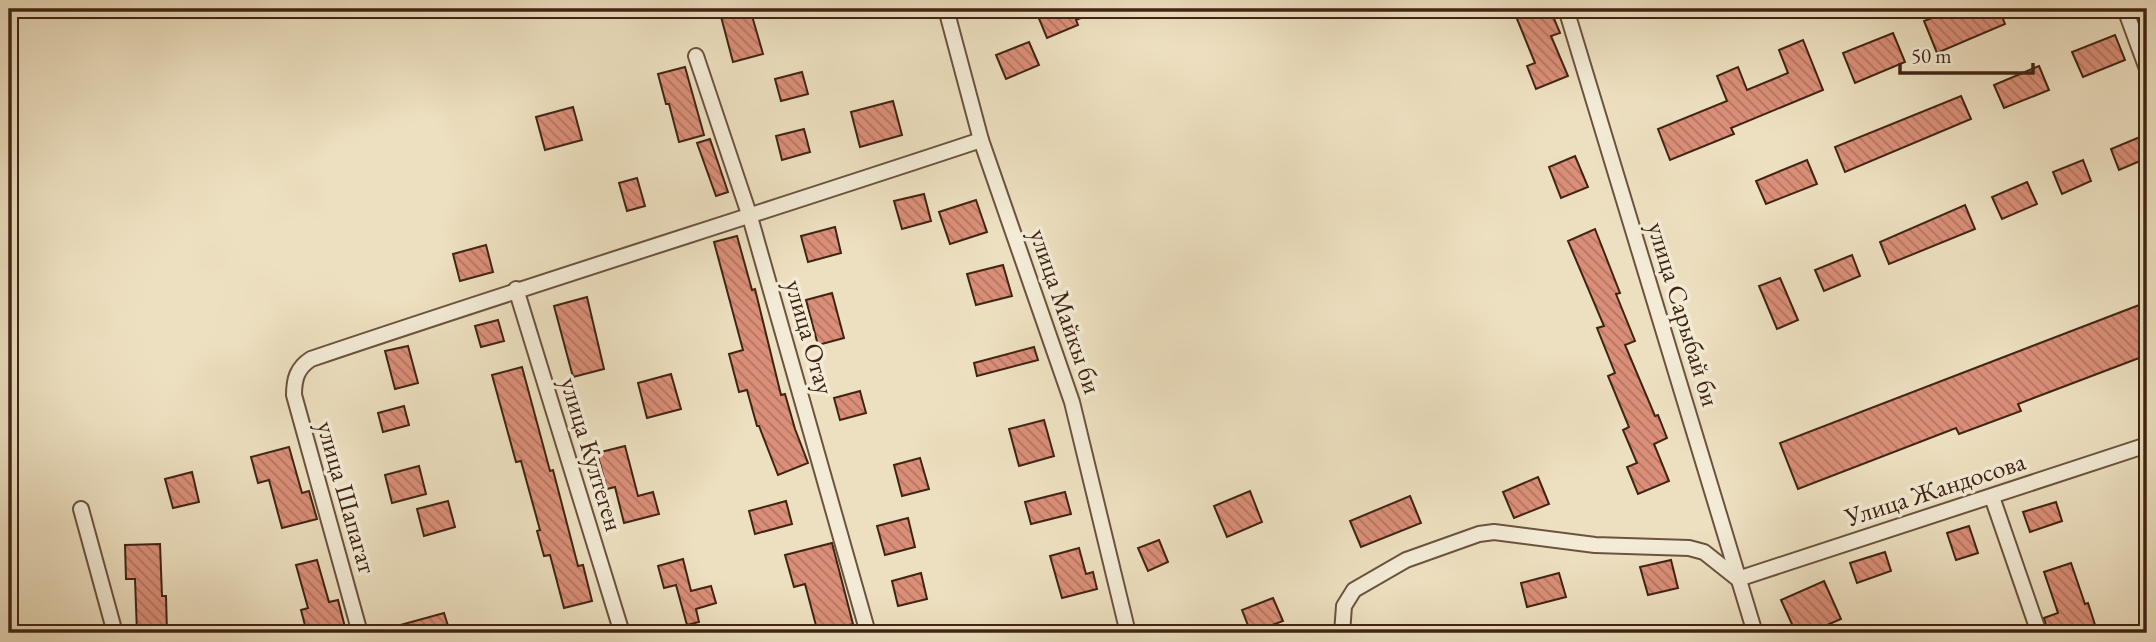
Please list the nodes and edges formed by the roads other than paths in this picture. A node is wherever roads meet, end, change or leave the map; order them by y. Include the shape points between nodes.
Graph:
1 (946, 9) edge
2 (1566, 9) edge
3 (2125, 9) edge
4 (696, 56) dead end
5 (2147, 69) edge
6 (981, 139) junction
7 (750, 217) junction
8 (516, 289) junction
9 (2147, 444) edge
10 (1992, 497) junction
11 (81, 509) dead end
12 (1738, 579) junction
13 (115, 633) edge
14 (360, 633) edge
15 (622, 633) edge
16 (868, 633) edge
17 (1128, 633) edge
18 (1342, 633) edge
19 (1755, 633) edge
20 (2039, 633) edge

1 - 6 street, улица Майкы би
2 - 12 street, улица Сарыбай би
3 - 5 street
4 - 7 street, улица Отау
6 - 7 street
6 - 17 street, улица Майкы би via 1072,401
7 - 8 street
7 - 16 street, улица Отау
8 - 14 street, улица Шапагат via 310,359 298,373 293,395
8 - 15 street, улица Култеген
9 - 10 street, Улица Жандосова
10 - 12 street, Улица Жандосова
10 - 20 street
11 - 13 street
12 - 18 street via 1704,552 1689,548 1479,534 1406,560 1354,590 1344,606
12 - 19 street, улица Сарыбай би

